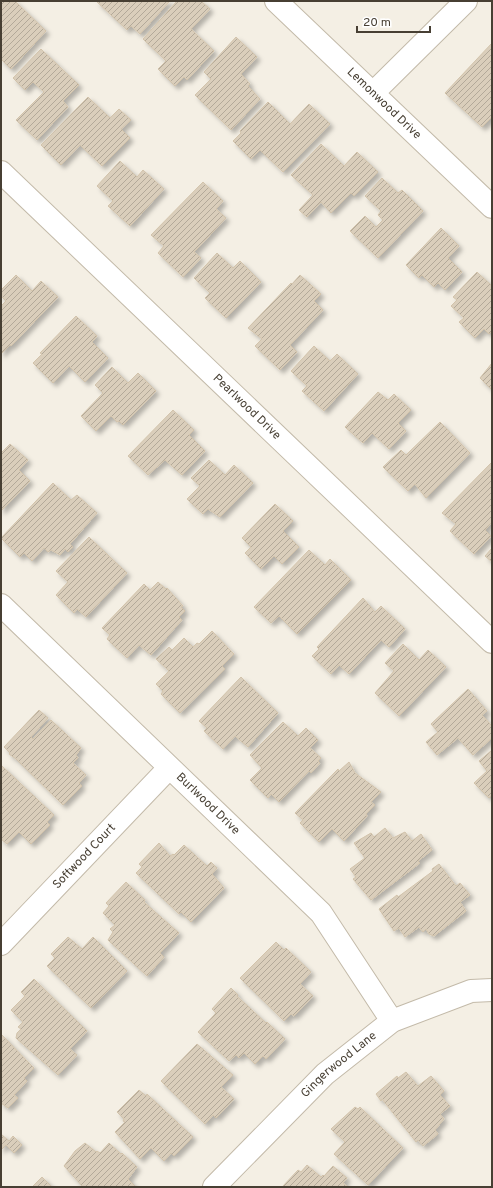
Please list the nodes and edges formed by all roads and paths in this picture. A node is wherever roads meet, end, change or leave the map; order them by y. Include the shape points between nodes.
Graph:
1 (276, 1) edge
2 (466, 1) edge
3 (373, 93) junction
4 (1, 172) edge
5 (492, 207) edge
6 (1, 605) edge
7 (492, 642) edge
8 (169, 768) junction
9 (1, 944) edge
10 (492, 990) edge
11 (392, 1021) junction
12 (214, 1187) edge

1 - 3 street, Lemonwood Drive
2 - 3 street
3 - 5 street, Lemonwood Drive
4 - 7 street, Pearlwood Drive
6 - 8 street, Burlwood Drive
8 - 9 street, Softwood Court
8 - 11 street, Burlwood Drive via 321,913
10 - 11 street, Gingerwood Lane via 471,991
11 - 12 street, Gingerwood Lane via 325,1074

